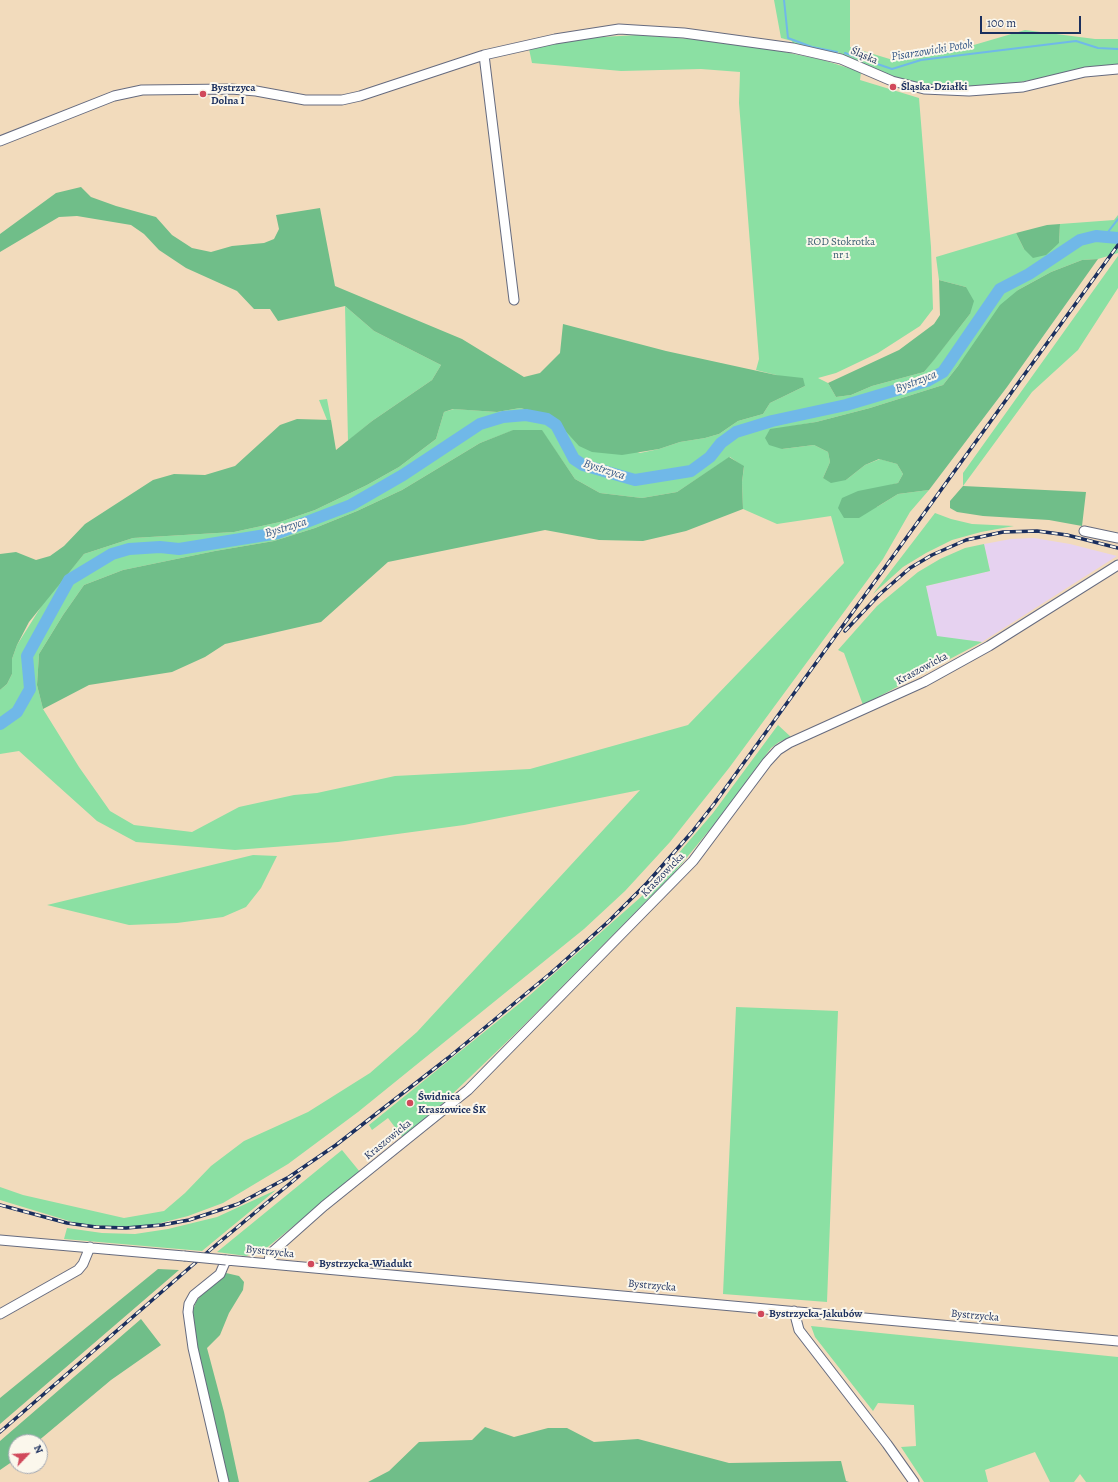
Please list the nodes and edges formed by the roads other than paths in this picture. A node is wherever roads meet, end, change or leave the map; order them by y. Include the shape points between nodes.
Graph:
1 (484, 55) junction
2 (1118, 69) edge
3 (0, 141) edge
4 (514, 300) dead end
5 (1084, 532) dead end
6 (1118, 538) edge
7 (1118, 565) edge
8 (0, 1240) edge
9 (90, 1247) junction
10 (226, 1260) junction
11 (269, 1264) junction
12 (794, 1311) junction
13 (0, 1314) edge
14 (1118, 1341) edge
15 (224, 1482) edge
16 (914, 1482) edge

1 - 2 street, Śląska via 555,39 619,29 684,33 793,48 841,59 892,81 924,89 969,91 1023,87 1084,72
1 - 3 street, Śląska via 342,100 305,100 231,89 142,90 114,96
1 - 4 street
5 - 6 street
7 - 11 street, Kraszowicka via 989,646 924,682 788,743 778,750 693,861 468,1090 324,1206 270,1254
8 - 9 street, Bystrzycka
9 - 10 street, Bystrzycka, bridge
9 - 13 street via 84,1264 78,1270
10 - 11 street, Bystrzycka
10 - 15 street via 220,1274 194,1295 188,1312 194,1355
11 - 12 street, Bystrzycka
12 - 14 street, Bystrzycka
12 - 16 street via 799,1330

